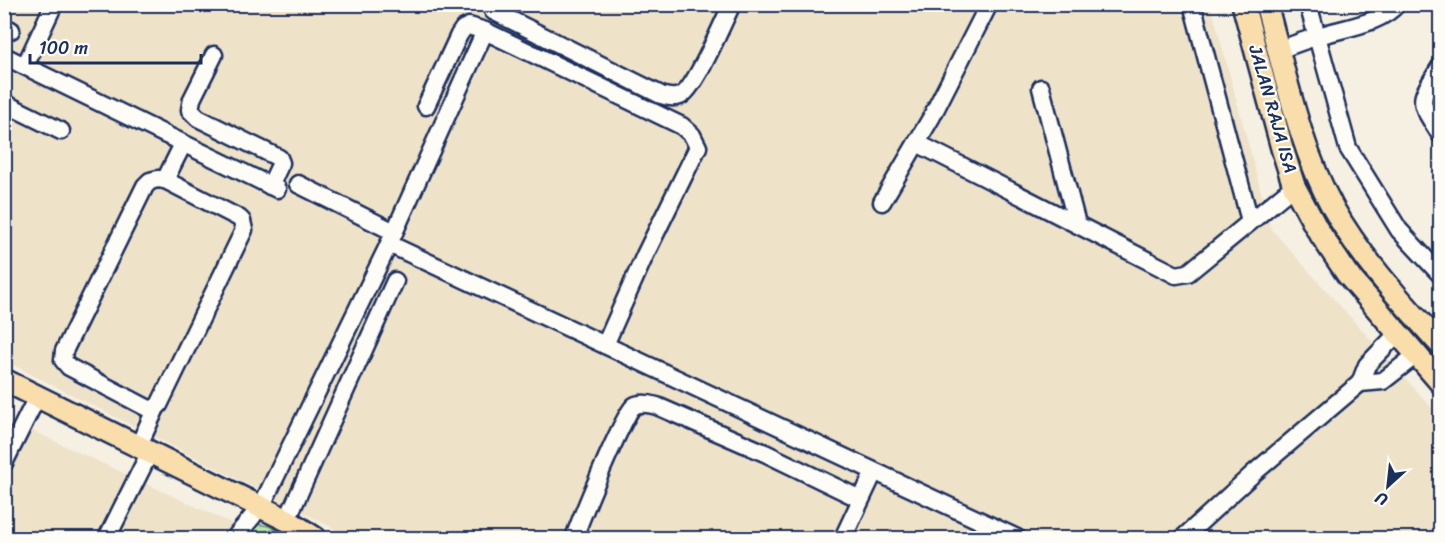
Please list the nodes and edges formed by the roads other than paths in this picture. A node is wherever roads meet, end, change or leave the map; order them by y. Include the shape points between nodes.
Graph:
1 (54, 4) edge
2 (496, 4) edge
3 (732, 4) edge
4 (989, 4) edge
5 (1192, 4) edge
6 (1243, 4) edge
7 (1266, 4) edge
8 (1308, 4) edge
9 (1397, 4) edge
10 (484, 31) junction
11 (1318, 36) junction
12 (1279, 50) junction
13 (214, 55) dead end
14 (4, 56) edge
15 (25, 66) junction
16 (1440, 67) edge
17 (1041, 88) dead end
18 (4, 103) edge
19 (426, 106) dead end
20 (61, 131) dead end
21 (1440, 134) edge
22 (917, 143) junction
23 (183, 144) junction
24 (165, 180) junction
25 (298, 184) dead end
26 (1294, 186) junction
27 (882, 202) dead end
28 (1250, 221) junction
29 (1077, 224) junction
30 (391, 238) junction
31 (1440, 274) edge
32 (395, 281) dead end
33 (1417, 318) junction
34 (1397, 334) junction
35 (1438, 341) edge
36 (605, 345) junction
37 (1416, 355) junction
38 (4, 380) edge
39 (1440, 382) edge
40 (1360, 383) junction
41 (4, 391) edge
42 (33, 405) junction
43 (156, 408) junction
44 (142, 454) junction
45 (6, 455) edge
46 (874, 472) junction
47 (860, 499) junction
48 (257, 512) junction
49 (292, 529) edge
50 (107, 538) edge
51 (238, 538) edge
52 (315, 538) edge
53 (574, 538) edge
54 (843, 538) edge
55 (1017, 538) edge
56 (1183, 538) edge

1 - 15 street
2 - 3 street via 493,11 661,96 679,97 693,84
4 - 22 street
5 - 28 street
6 - 26 main road, JALAN RAJA ISA
7 - 12 main road, JALAN RAJA ISA
8 - 11 street
9 - 11 street via 1377,19
10 - 19 street via 469,26 461,31
10 - 30 street
10 - 36 street via 682,126 698,147
11 - 12 street
11 - 31 street via 1348,148 1399,230
12 - 33 main road, JALAN RAJA ISA via 1301,130 1332,207 1356,244
13 - 23 street via 190,110 198,118 279,158 273,187
14 - 15 street
15 - 23 street
16 - 21 street via 1422,103
17 - 29 street
18 - 20 street
22 - 27 street
22 - 29 street
23 - 24 street
24 - 43 street via 239,218 244,230
24 - 43 street via 150,181 145,186 63,360 144,408
25 - 30 street
26 - 28 street
26 - 34 main road, JALAN RAJA ISA via 1347,274
28 - 29 street via 1180,276
30 - 36 street
30 - 48 street
32 - 49 street
33 - 34 main road
33 - 35 main road, JALAN RAJA ISA
34 - 37 main road, JALAN RAJA ISA
34 - 40 street via 1367,365
35 - 37 main road
36 - 46 street
37 - 39 main road, JALAN RAJA ISA
37 - 40 street via 1383,381
38 - 44 main road
40 - 56 street
41 - 42 main road
42 - 44 main road
42 - 45 street
43 - 44 street
44 - 48 main road
44 - 50 street
46 - 47 street
46 - 55 street
47 - 53 street via 657,406 641,404 630,410
47 - 54 street
48 - 49 main road
48 - 51 street via 238,531
49 - 52 main road

